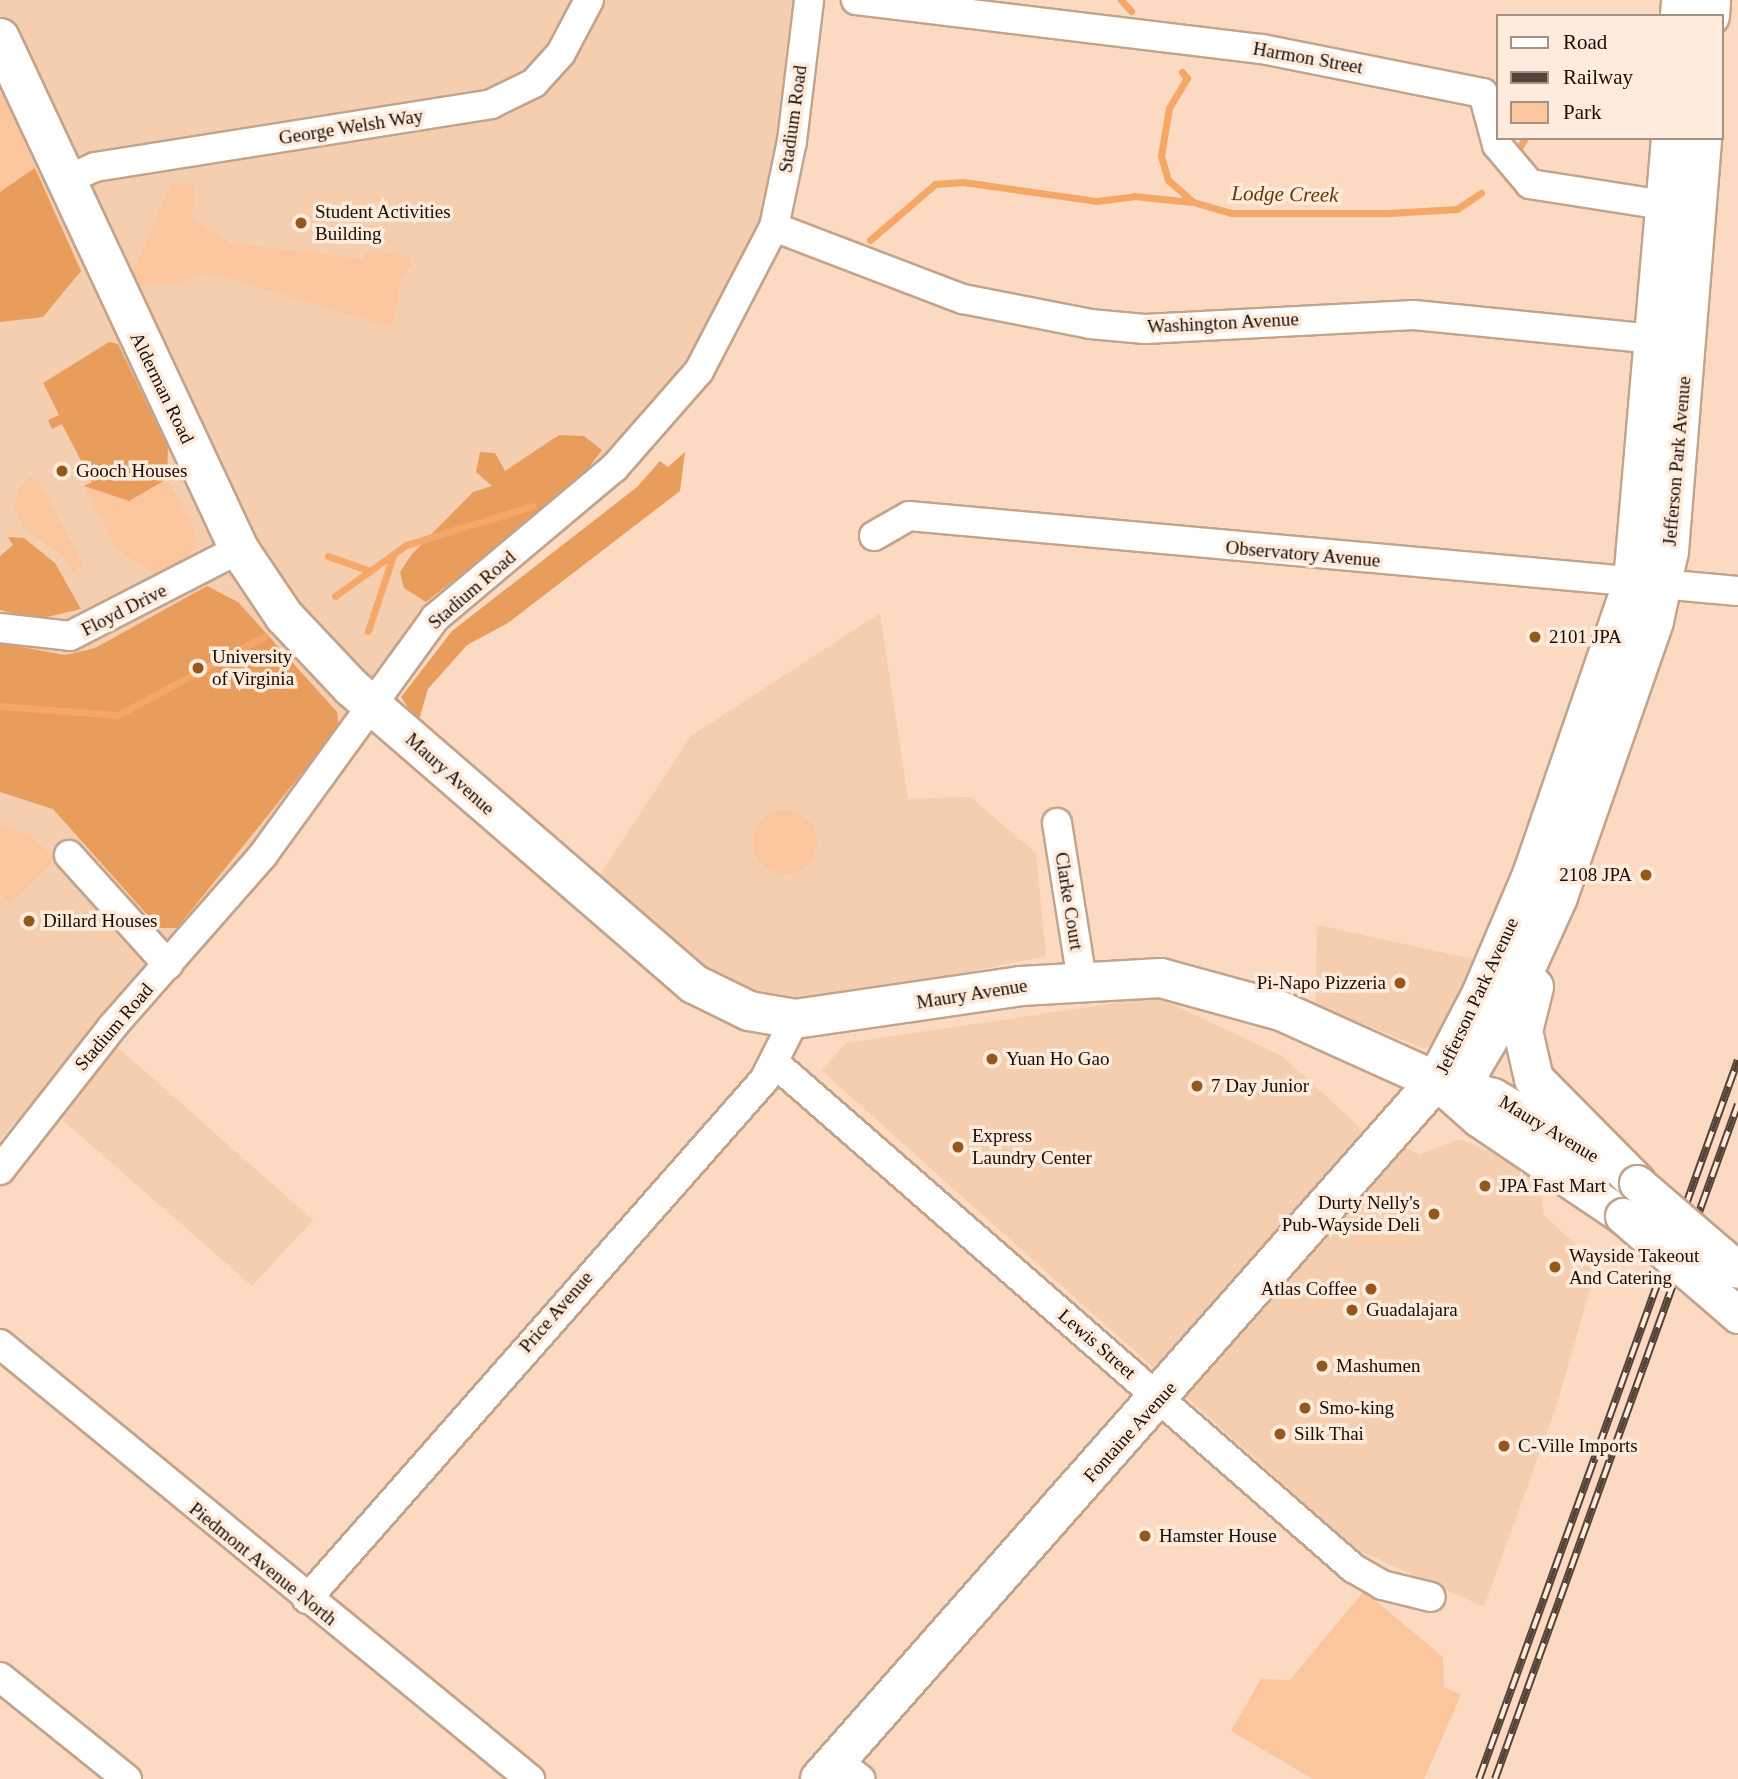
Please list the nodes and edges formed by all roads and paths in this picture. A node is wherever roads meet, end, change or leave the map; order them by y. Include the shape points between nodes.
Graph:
1 (589, 0) edge
2 (809, 0) edge
3 (856, 0) edge
4 (0, 38) edge
5 (1671, 140) edge
6 (1701, 140) edge
7 (66, 180) junction
8 (1682, 208) junction
9 (774, 227) junction
10 (1671, 341) junction
11 (874, 536) dead end
12 (239, 549) junction
13 (1647, 583) junction
14 (1738, 591) edge
15 (0, 628) edge
16 (373, 705) junction
17 (1057, 823) dead end
18 (69, 855) dead end
19 (1549, 917) junction
20 (168, 965) junction
21 (1082, 980) junction
22 (795, 1019) junction
23 (778, 1065) junction
24 (1436, 1081) junction
25 (0, 1170) edge
26 (1630, 1200) junction
27 (1738, 1270) edge
28 (1738, 1315) edge
29 (0, 1344) edge
30 (1159, 1398) junction
31 (1431, 1597) dead end
32 (307, 1600) junction
33 (0, 1676) edge
34 (839, 1773) edge
35 (127, 1779) edge
36 (530, 1779) edge

1 - 7 street, George Welsh Way via 561,53 534,83 491,104 95,167
2 - 9 street, Stadium Road via 792,141
3 - 8 street, Harmon Street via 1262,49 1483,93 1497,145 1530,184
4 - 7 main road, Alderman Road
5 - 8 main road, Jefferson Park Avenue
6 - 8 main road, Jefferson Park Avenue
7 - 12 main road, Alderman Road
8 - 10 main road, Jefferson Park Avenue
9 - 10 street, Washington Avenue via 963,299 1090,324 1145,329 1414,315
9 - 16 street, Stadium Road via 725,330 663,418 574,504 435,618
10 - 13 main road, Jefferson Park Avenue
11 - 13 street, Observatory Avenue via 909,516
12 - 15 street, Floyd Drive via 70,636
12 - 16 main road, Alderman Road via 284,616
13 - 14 street, Observatory Avenue
13 - 19 main road, Jefferson Park Avenue via 1641,661
13 - 24 main road, Jefferson Park Avenue via 1532,875 1481,995
16 - 20 street, Stadium Road via 263,855
16 - 22 main road, Maury Avenue via 669,967 749,1011
17 - 21 street, Clarke Court
18 - 20 street
19 - 24 main road, Jefferson Park Avenue via 1488,1046 1472,1067
19 - 26 main road via 1522,1031 1528,1067 1544,1094
20 - 25 street, Stadium Road
21 - 22 main road, Maury Avenue
21 - 24 main road, Maury Avenue via 1161,978 1231,992
22 - 23 street, Price Avenue
23 - 30 street, Lewis Street
23 - 32 street, Price Avenue
24 - 26 street via 1479,1119
24 - 30 main road, Fontaine Avenue
26 - 27 street, bridge
26 - 28 street, bridge
29 - 32 street, Piedmont Avenue North
30 - 31 street, Lewis Street via 1353,1568 1382,1585
30 - 34 main road, Fontaine Avenue
32 - 36 street, Piedmont Avenue North
33 - 35 street

